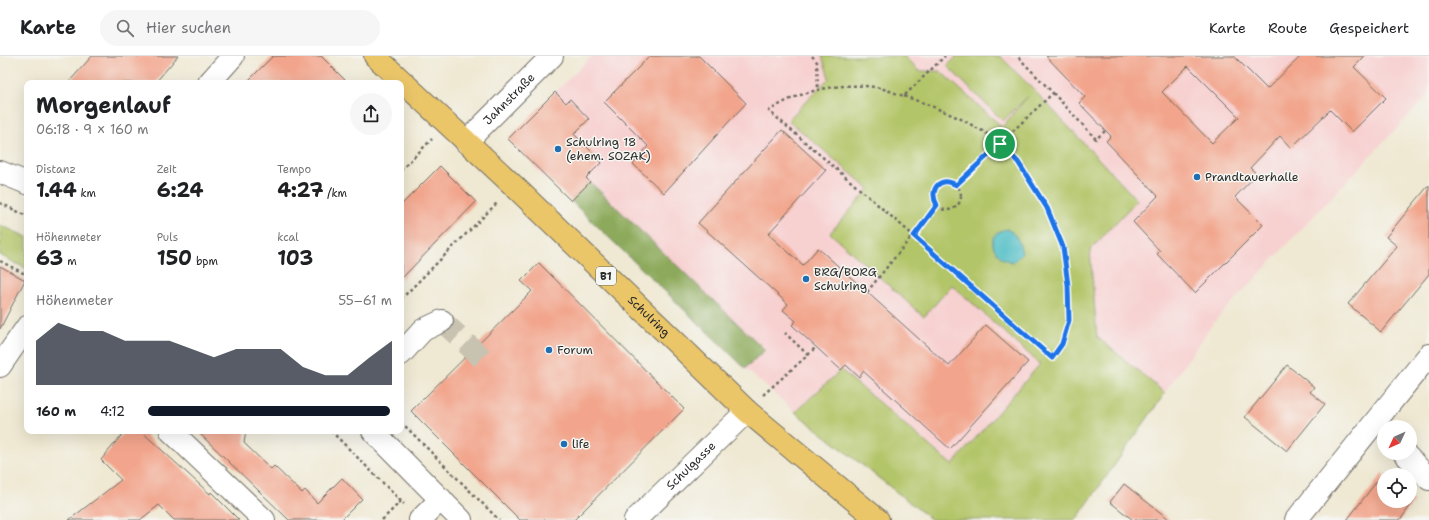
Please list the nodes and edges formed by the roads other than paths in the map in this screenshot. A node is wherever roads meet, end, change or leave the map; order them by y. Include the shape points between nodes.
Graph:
1 (233, 56) edge
2 (375, 56) edge
3 (552, 56) edge
4 (212, 80) edge
5 (400, 80) edge
6 (404, 83) edge
7 (466, 142) junction
8 (0, 172) edge
9 (24, 182) edge
10 (442, 321) dead end
11 (24, 336) edge
12 (404, 351) edge
13 (1429, 355) edge
14 (0, 366) edge
15 (746, 411) junction
16 (1384, 420) edge
17 (1377, 430) edge
18 (174, 434) edge
19 (376, 434) edge
20 (1411, 460) edge
21 (1429, 478) edge
22 (440, 499) junction
23 (264, 520) edge
24 (420, 520) edge
25 (460, 520) edge
26 (635, 520) edge
27 (878, 520) edge
28 (1296, 520) edge

1 - 4 street
2 - 5 main road, Schulring / B1
3 - 7 street, Jahnstraße
6 - 7 main road, Schulring / B1
7 - 15 main road, Schulring / B1
8 - 9 street
10 - 12 street via 423,330
11 - 14 street
13 - 16 street
15 - 26 street, Schulgasse
15 - 27 main road, Schulring / B1
17 - 28 street
18 - 23 street
19 - 22 street
20 - 21 street
22 - 24 street
22 - 25 street

